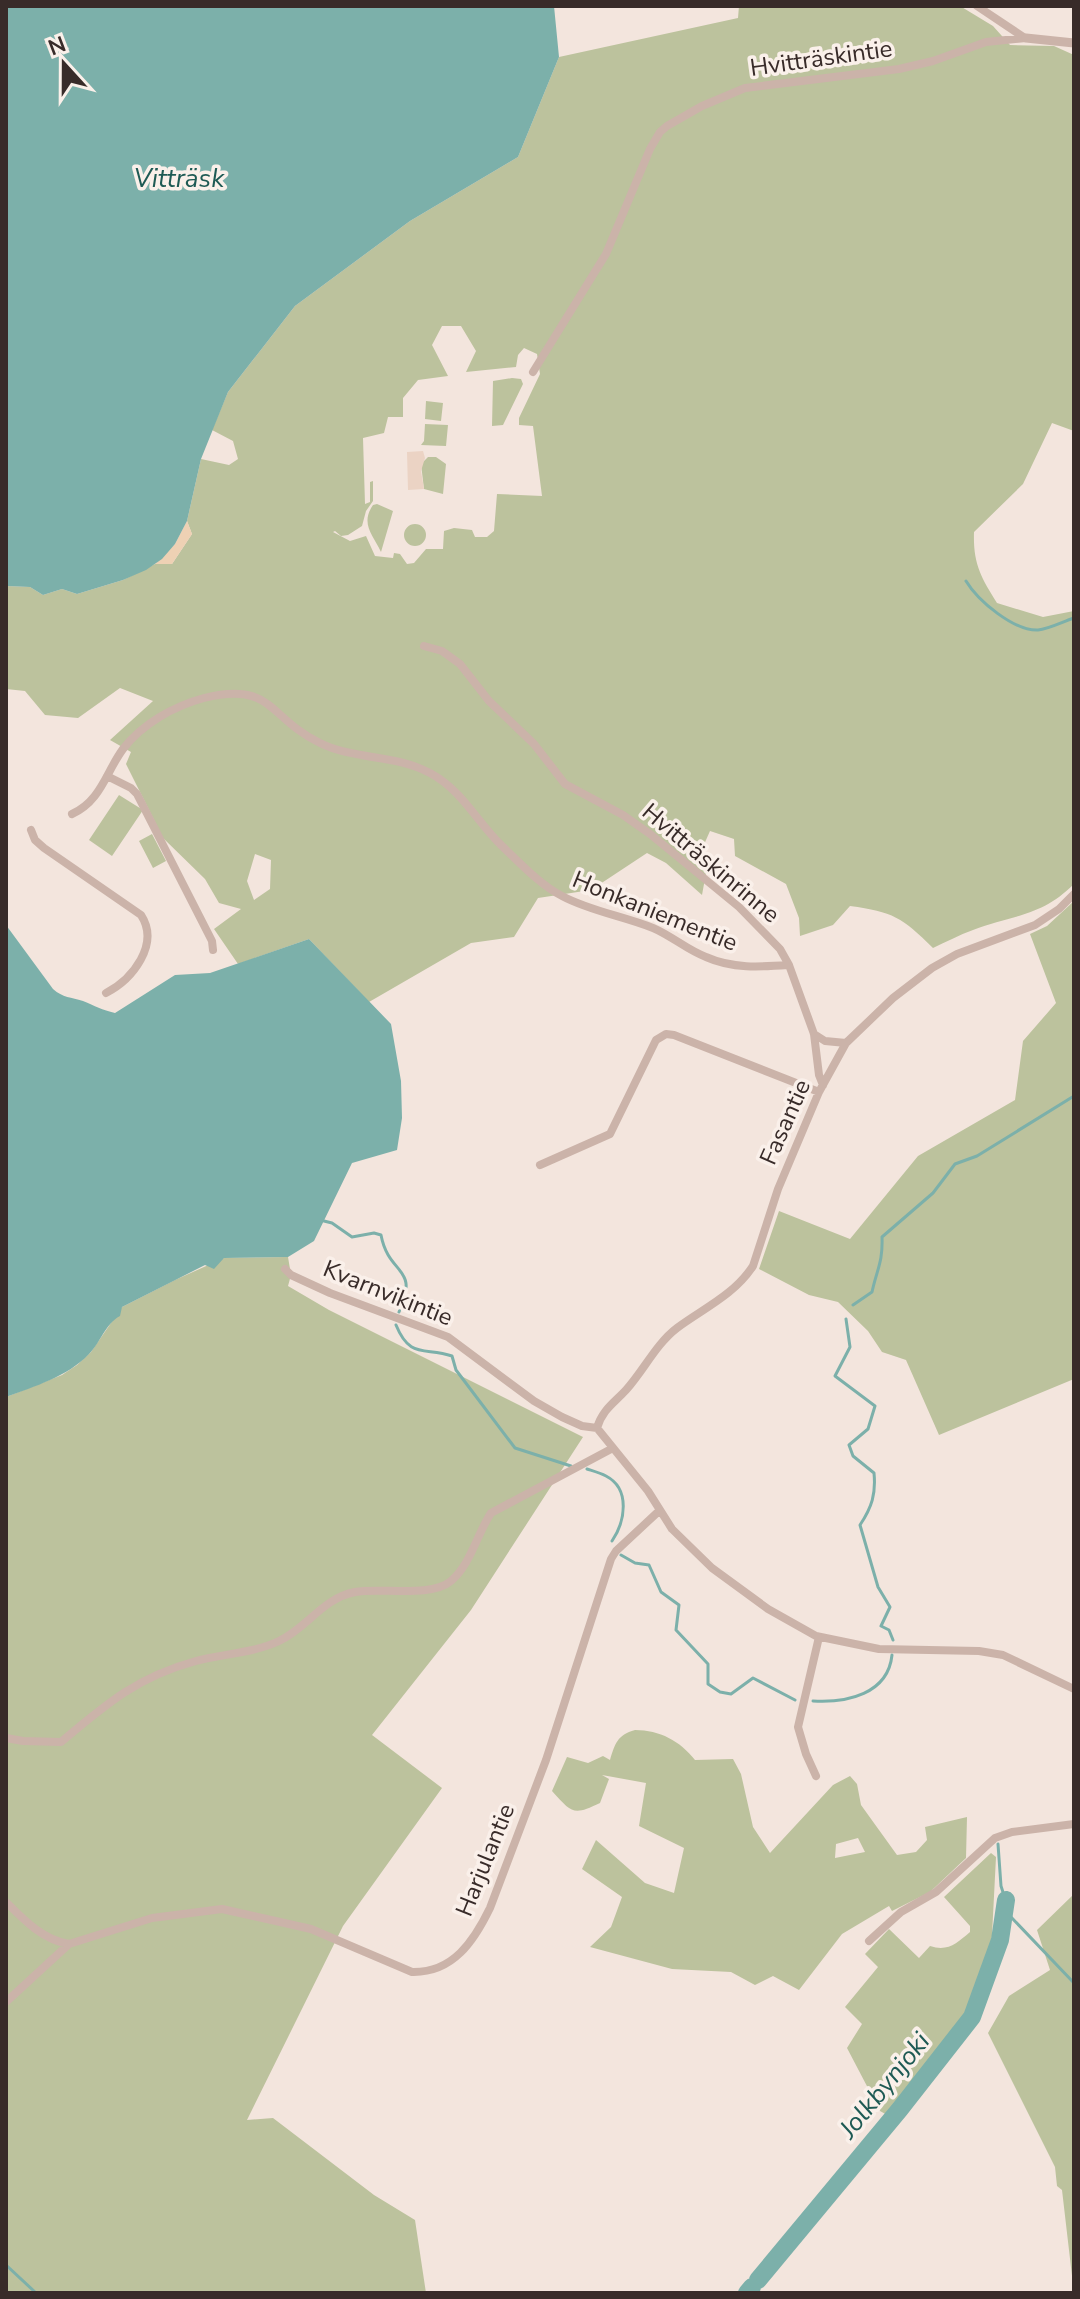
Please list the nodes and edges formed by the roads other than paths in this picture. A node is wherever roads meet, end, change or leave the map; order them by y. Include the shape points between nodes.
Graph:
1 (977, 6) edge
2 (1026, 38) junction
3 (1074, 43) edge
4 (533, 372) dead end
5 (424, 646) dead end
6 (107, 776) junction
7 (72, 814) dead end
8 (31, 830) dead end
9 (1074, 894) edge
10 (213, 950) dead end
11 (789, 965) junction
12 (106, 993) dead end
13 (814, 1034) junction
14 (846, 1043) junction
15 (821, 1089) junction
16 (540, 1165) dead end
17 (285, 1269) dead end
18 (597, 1428) junction
19 (613, 1448) junction
20 (659, 1511) junction
21 (819, 1637) junction
22 (1074, 1689) edge
23 (6, 1738) edge
24 (816, 1776) dead end
25 (1074, 1824) edge
26 (6, 1902) edge
27 (869, 1941) dead end
28 (69, 1944) junction
29 (6, 2002) edge

1 - 2 street
2 - 3 street, Hvitträskintie
2 - 4 street, Hvitträskintie via 986,42 899,69 745,88 667,126 650,149 599,266
5 - 11 street, Hvitträskinrinne via 460,664 565,784 650,834 739,907
6 - 7 street, Honkaniementie via 97,794
6 - 10 street via 137,794
6 - 11 street, Honkaniementie via 122,750 161,717 205,698 249,693 328,747 386,758 431,774 454,790 501,845 559,895 665,933 726,964
8 - 12 street via 44,848 146,922 144,955 120,986
9 - 14 street, Fasantie via 1035,925 932,968
11 - 13 street
13 - 14 street
13 - 15 street
14 - 15 street, Fasantie
15 - 16 street via 666,1034 656,1040 610,1134
15 - 18 street, Fasantie via 778,1189 753,1266 712,1306 676,1329 606,1409
17 - 18 street, Kvarnvikintie via 330,1293 448,1337 534,1401 582,1426
18 - 19 street
19 - 20 street
19 - 23 street via 491,1513 450,1582 433,1589 355,1592 331,1599 276,1643 193,1661 151,1677 119,1694 61,1742
20 - 21 street via 712,1568 768,1609
20 - 28 street, Harjulantie via 616,1551 607,1569 546,1760 490,1908 479,1932 454,1960 437,1970 412,1972 311,1929 222,1909 152,1918
21 - 22 street via 879,1649 1003,1655
21 - 24 street via 798,1727
25 - 27 street via 995,1838 936,1892 901,1912
26 - 28 street via 31,1926
28 - 29 street

